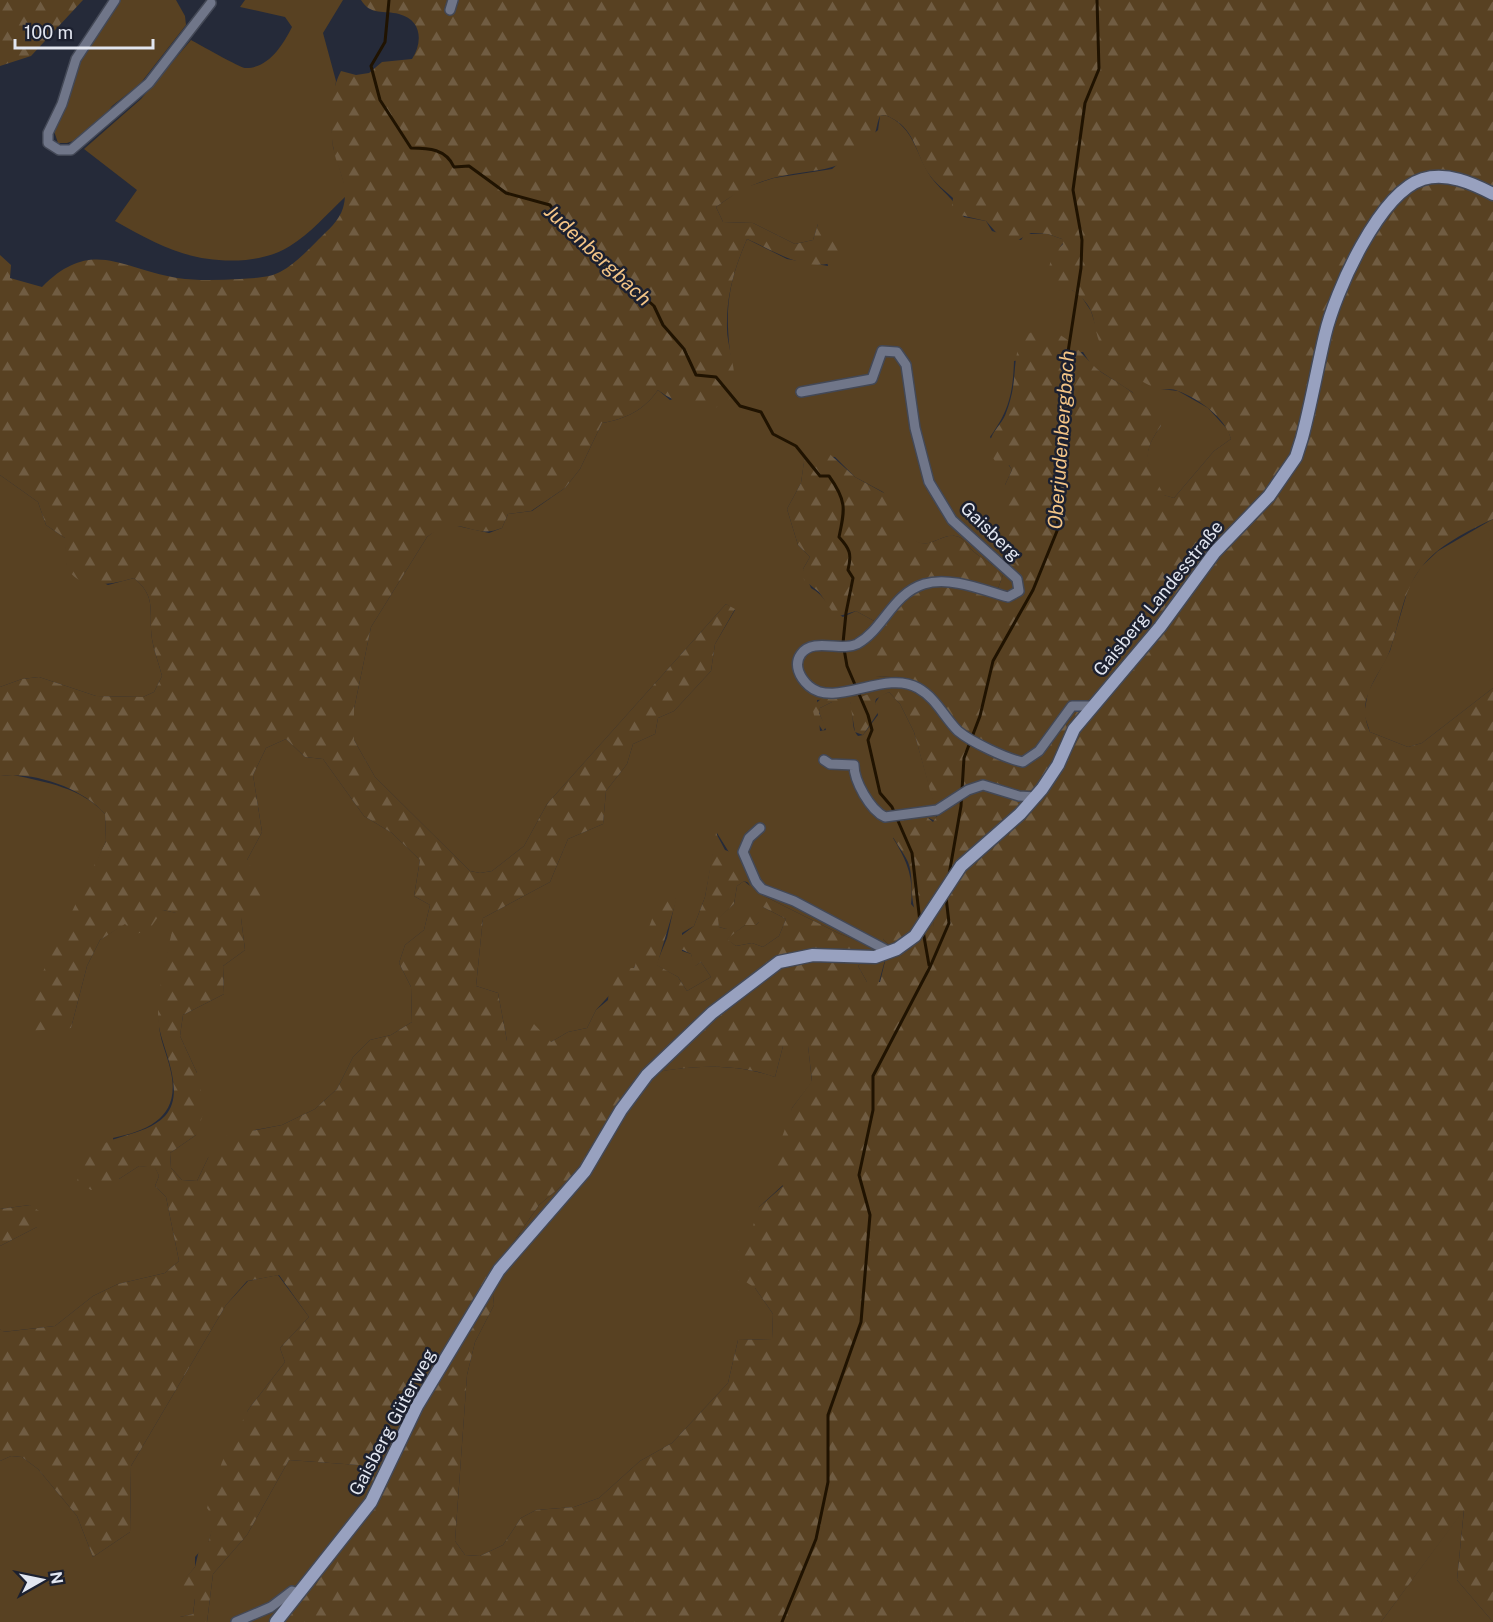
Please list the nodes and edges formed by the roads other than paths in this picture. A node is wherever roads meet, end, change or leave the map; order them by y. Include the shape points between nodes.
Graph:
1 (115, 0) edge
2 (211, 3) dead end
3 (1493, 194) edge
4 (801, 392) dead end
5 (1092, 706) junction
6 (824, 760) dead end
7 (1035, 797) junction
8 (760, 828) dead end
9 (893, 951) junction
10 (299, 1593) junction
11 (277, 1620) edge
12 (236, 1622) edge

1 - 2 street via 72,66 62,105 48,133 48,143 56,148 71,150 143,88
3 - 5 main road, Gaisberg Landesstraße via 1453,178 1433,177 1413,184 1384,210 1362,243 1331,313 1296,457 1269,496 1215,552 1160,627
4 - 5 street, Gaisberg via 872,379 882,351 897,352 906,365 915,428 929,483 952,520 1019,585 1019,591 1008,597 953,583 923,584 898,599 858,643 806,649 797,665 804,681 820,692 833,693 893,680 905,682 925,692 964,735 1023,762 1039,751 1072,706
5 - 7 main road, Gaisberg Landesstraße via 1074,729 1054,772
6 - 7 street via 854,765 856,780 885,817 937,810 983,784
7 - 9 main road, Gaisberg Landesstraße via 961,866 918,933
8 - 9 street via 748,838 743,852 762,889
9 - 10 main road, Gaisberg Güterweg via 870,957 789,958 767,969 712,1013 647,1075 585,1171 512,1252 417,1406 371,1502
10 - 11 main road, Gaisberg Güterweg
10 - 12 street via 292,1591 271,1607

